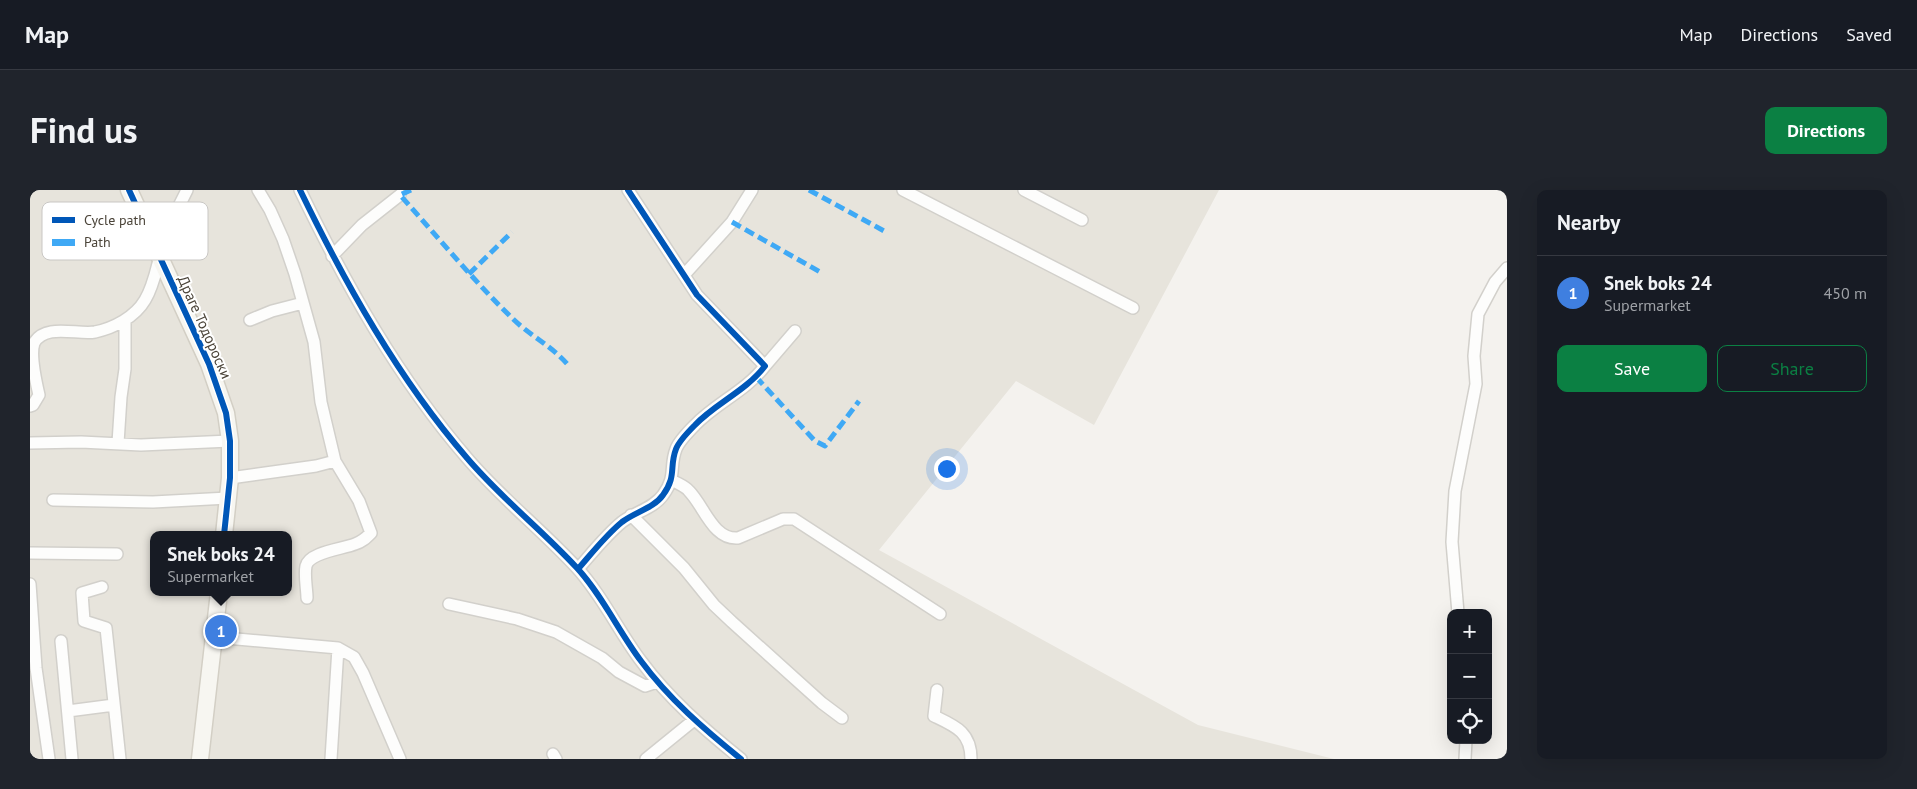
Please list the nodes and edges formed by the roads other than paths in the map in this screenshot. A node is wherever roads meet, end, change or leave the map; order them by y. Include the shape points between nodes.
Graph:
1 (129, 190) edge
2 (187, 190) edge
3 (258, 190) edge
4 (300, 190) edge
5 (628, 190) edge
6 (752, 190) edge
7 (903, 190) edge
8 (1024, 190) edge
9 (400, 195) dead end
10 (135, 202) edge
11 (181, 202) edge
12 (1082, 220) dead end
13 (332, 256) junction
14 (157, 260) edge
15 (161, 260) edge
16 (1507, 268) edge
17 (684, 275) junction
18 (303, 303) junction
19 (1133, 308) dead end
20 (125, 320) junction
21 (250, 320) dead end
22 (795, 331) dead end
23 (765, 366) junction
24 (30, 406) edge
25 (230, 441) junction
26 (30, 443) edge
27 (118, 443) junction
28 (335, 461) junction
29 (230, 478) junction
30 (672, 480) junction
31 (228, 498) junction
32 (53, 500) dead end
33 (631, 515) junction
34 (224, 531) edge
35 (30, 553) edge
36 (116, 554) dead end
37 (578, 569) junction
38 (30, 584) edge
39 (102, 587) dead end
40 (219, 596) edge
41 (307, 598) dead end
42 (449, 604) dead end
43 (1458, 609) edge
44 (940, 614) dead end
45 (215, 637) junction
46 (61, 641) dead end
47 (338, 648) junction
48 (657, 682) junction
49 (937, 690) dead end
50 (114, 705) junction
51 (68, 711) junction
52 (842, 718) dead end
53 (694, 720) junction
54 (1466, 744) edge
55 (49, 759) edge
56 (72, 759) edge
57 (120, 759) edge
58 (200, 759) edge
59 (331, 759) edge
60 (400, 759) edge
61 (646, 759) edge
62 (741, 759) edge
63 (971, 759) edge
64 (1465, 759) edge

1 - 10 street, Драге Тодороски
2 - 11 street
3 - 18 street via 283,239
4 - 13 street
5 - 17 street
6 - 17 street via 732,222
7 - 19 street
8 - 12 street
9 - 13 street via 362,225
13 - 37 street via 428,411 468,460
14 - 20 street via 155,276 145,300
15 - 25 street, Драге Тодороски via 210,364 226,413
16 - 43 street via 1495,282 1478,314 1474,356 1476,384 1455,491 1452,542
17 - 23 street via 697,295
18 - 21 street
18 - 28 street via 314,342 321,402
20 - 24 street via 94,332 49,332 41,335 31,352 39,395
20 - 27 street via 125,369
22 - 23 street
23 - 30 street via 756,377 695,424 677,446
25 - 27 street
25 - 29 street, Драге Тодороски
26 - 27 street
28 - 29 street
28 - 41 street via 359,501 371,533 356,544 325,552 309,561 306,568
29 - 31 street, Драге Тодороски
30 - 33 street via 662,498
30 - 44 street via 689,490 724,535 738,538 794,519
31 - 32 street via 153,502
31 - 34 street, Драге Тодороски
33 - 37 street via 613,529
33 - 52 street via 684,568 714,605
35 - 36 street
37 - 48 street
38 - 55 street via 36,668
39 - 50 street via 82,593 84,621 106,628
40 - 45 street
42 - 48 street via 517,619 556,632 645,686
45 - 47 street
45 - 58 street
46 - 51 street
47 - 59 street
47 - 60 street via 354,657 363,673
48 - 53 street
49 - 63 street via 934,716 963,732 970,746
50 - 51 street
50 - 57 street
51 - 56 street
53 - 61 street
53 - 62 street
54 - 64 street

